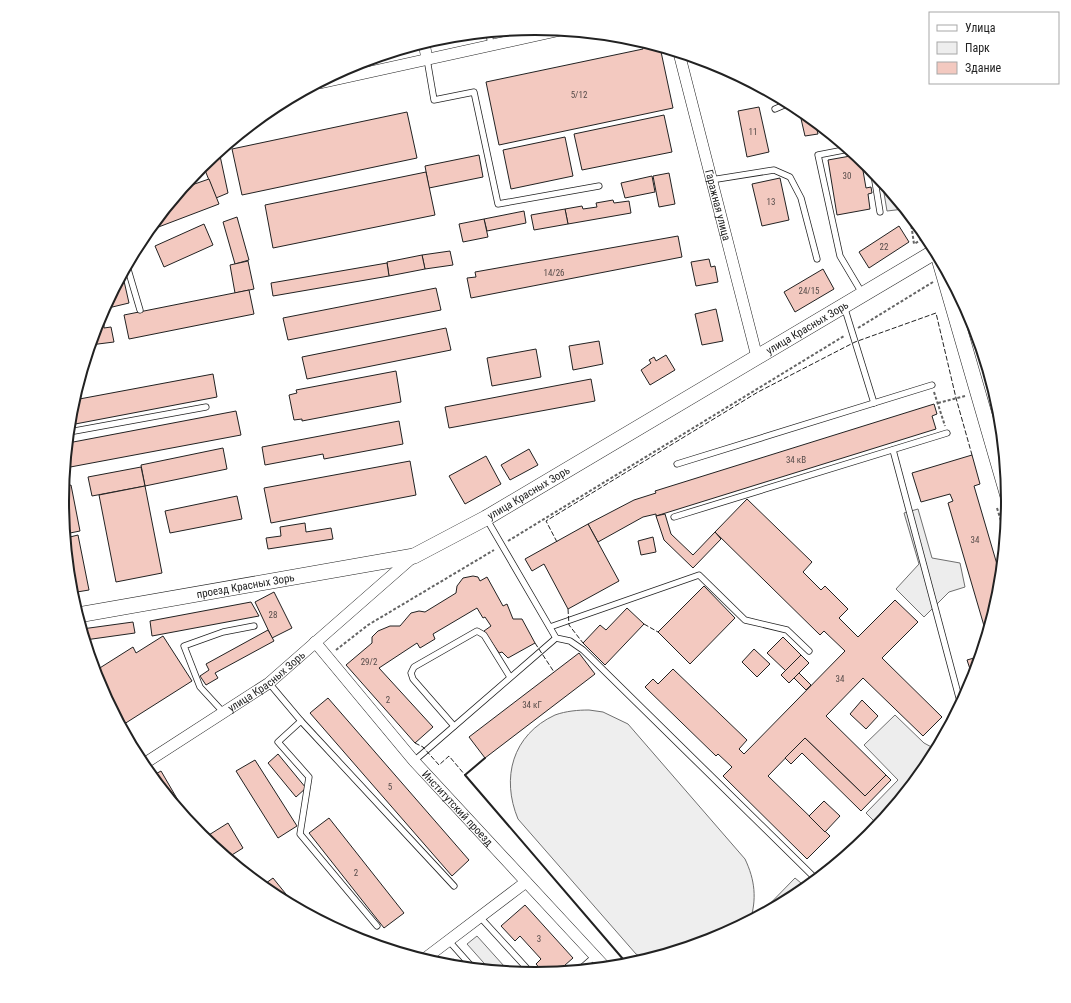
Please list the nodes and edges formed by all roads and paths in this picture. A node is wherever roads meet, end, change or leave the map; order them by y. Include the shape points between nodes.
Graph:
1 (540, 35) edge
2 (490, 38) edge
3 (491, 45) junction
4 (425, 49) edge
5 (427, 58) junction
6 (680, 59) edge
7 (340, 78) edge
8 (782, 106) edge
9 (775, 109) dead end
10 (843, 151) edge
11 (710, 180) junction
12 (875, 183) edge
13 (599, 186) dead end
14 (880, 212) dead end
15 (911, 226) edge
16 (921, 240) edge
17 (930, 253) edge
18 (817, 259) dead end
19 (129, 272) edge
20 (945, 279) edge
21 (932, 282) dead end
22 (863, 294) junction
23 (844, 306) junction
24 (140, 310) dead end
25 (852, 331) junction
26 (757, 357) junction
27 (932, 385) joint
28 (965, 396) dead end
29 (874, 403) junction
30 (938, 404) junction
31 (206, 407) dead end
32 (75, 431) edge
33 (947, 433) joint
34 (893, 450) junction
35 (1000, 456) edge
36 (677, 464) dead end
37 (674, 517) dead end
38 (486, 518) junction
39 (502, 545) junction
40 (414, 556) junction
41 (83, 614) edge
42 (254, 626) dead end
43 (550, 627) junction
44 (556, 638) junction
45 (315, 642) junction
46 (809, 651) dead end
47 (327, 657) junction
48 (510, 677) junction
49 (269, 683) junction
50 (959, 697) edge
51 (224, 714) junction
52 (301, 721) junction
53 (454, 726) junction
54 (148, 761) edge
55 (414, 761) junction
56 (813, 876) edge
57 (526, 882) junction
58 (454, 886) dead end
59 (480, 917) junction
60 (377, 926) dead end
61 (448, 940) junction
62 (429, 955) edge
63 (595, 956) junction
64 (469, 963) edge
65 (602, 963) edge
66 (585, 965) edge
67 (526, 968) edge

1 - 3 street
2 - 3 lane
3 - 5 street
4 - 5 street
5 - 7 street
5 - 13 lane via 434,100 474,92 498,204
6 - 11 street, Гаражная улица
8 - 9 lane
10 - 22 lane via 818,155 840,256
11 - 18 lane via 774,170 790,177 801,198
11 - 26 street, Гаражная улица
12 - 14 lane
15 - 16 path via 914,244
17 - 22 street, улица Красных Зорь
19 - 24 lane
20 - 35 street
21 - 25 path
22 - 23 street, улица Красных Зорь
23 - 25 lane
23 - 26 street, улица Красных Зорь
25 - 29 lane
25 - 39 path
26 - 38 street, улица Красных Зорь
27 - 29 lane
27 - 30 path
28 - 30 path
29 - 36 lane
30 - 33 path
31 - 32 lane
33 - 34 lane
34 - 37 lane
34 - 50 lane
38 - 39 lane
38 - 40 street, улица Красных Зорь
39 - 43 lane
39 - 47 path via 368,625
40 - 41 street, проезд Красных Зорь
40 - 45 street, улица Красных Зорь
42 - 51 lane via 223,632 184,646 200,687
43 - 44 lane
43 - 46 lane via 699,575 745,620 787,630
44 - 48 lane
44 - 56 lane via 570,640 583,650
45 - 47 street, Институтский проезд
45 - 49 street, улица Красных Зорь
47 - 55 street, Институтский проезд
48 - 53 lane
48 - 53 lane via 484,635 477,631 414,667 412,679
49 - 51 street, улица Красных Зорь
49 - 52 lane
51 - 54 street, улица Красных Зорь
52 - 58 lane
52 - 60 lane via 278,742 309,777 300,834
53 - 55 lane
55 - 57 street, Институтский проезд
57 - 59 street
57 - 63 street, Институтский проезд
59 - 61 street
59 - 67 lane
61 - 62 street
61 - 64 lane
63 - 65 street, Институтский проезд
63 - 66 lane

